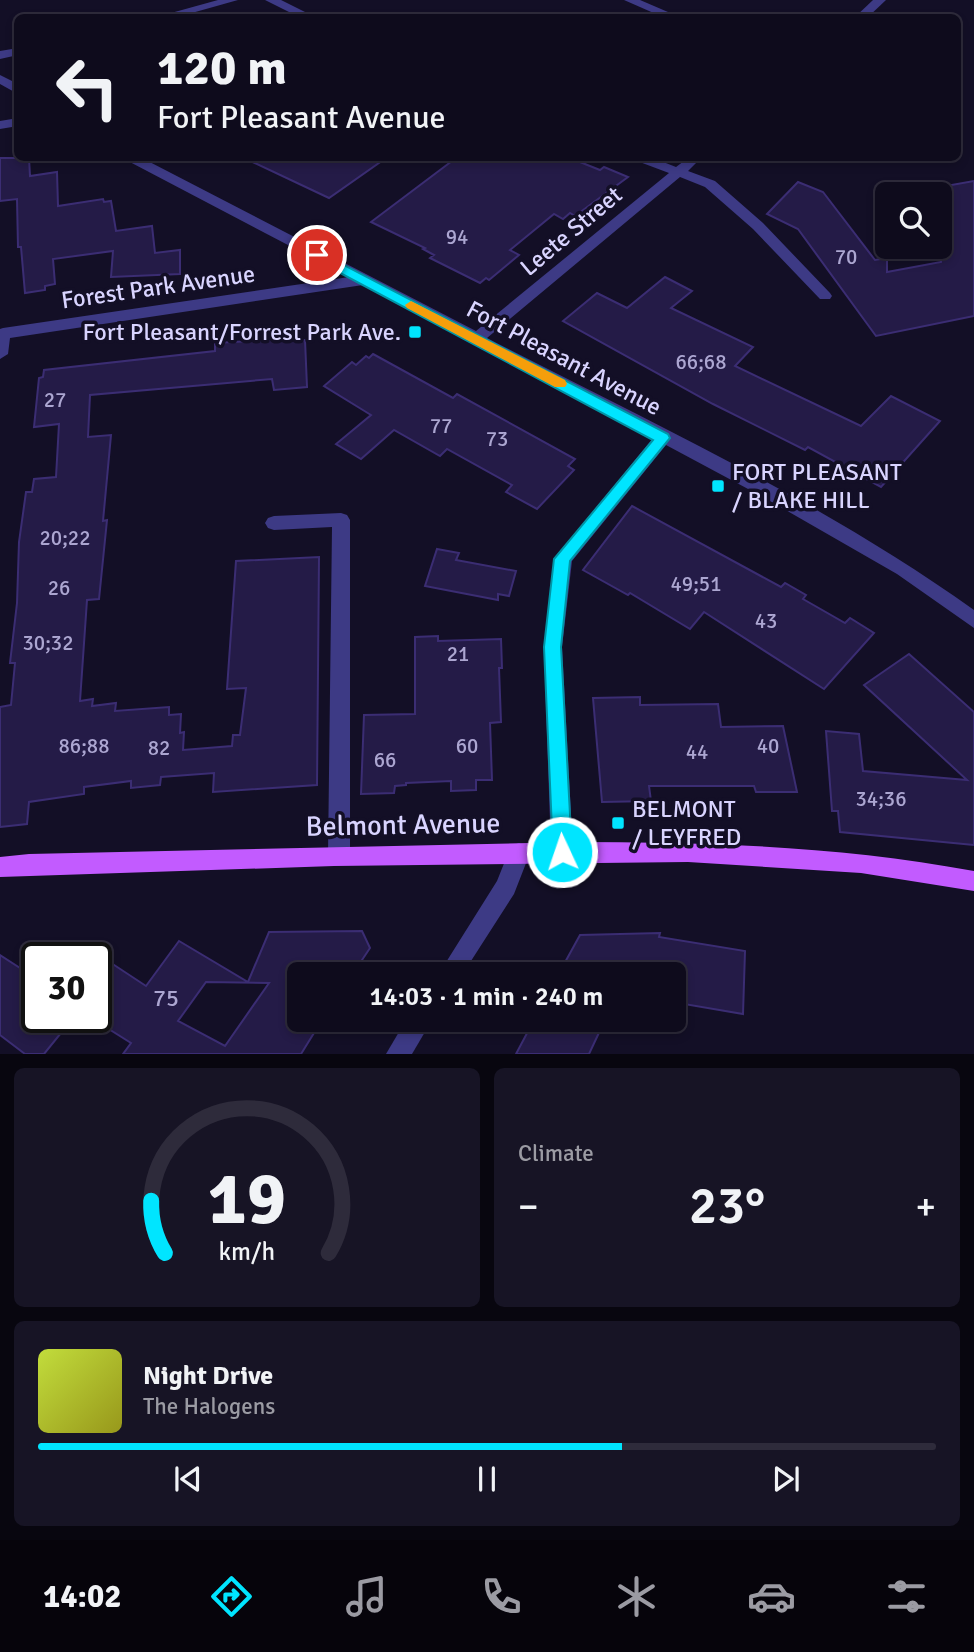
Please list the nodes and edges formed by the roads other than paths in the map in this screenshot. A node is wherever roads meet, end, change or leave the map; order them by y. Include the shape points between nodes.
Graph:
1 (232, 0) edge
2 (271, 0) edge
3 (630, 0) edge
4 (880, 0) edge
5 (174, 14) edge
6 (303, 14) edge
7 (667, 14) edge
8 (864, 14) edge
9 (139, 161) edge
10 (649, 161) edge
11 (692, 161) edge
12 (678, 173) junction
13 (363, 280) junction
14 (825, 296) dead end
15 (2, 333) edge
16 (476, 340) junction
17 (0, 354) edge
18 (663, 438) junction
19 (274, 523) dead end
20 (971, 619) edge
21 (562, 852) junction
22 (519, 853) junction
23 (339, 855) junction
24 (0, 867) edge
25 (974, 881) edge
26 (457, 962) edge
27 (412, 1032) edge
28 (398, 1054) edge

1 - 5 street
2 - 6 street
3 - 7 street
4 - 8 street
9 - 13 street, Fort Pleasant Avenue
10 - 12 street
11 - 12 street, Leete Street
12 - 14 street via 710,184
12 - 16 street, Leete Street
13 - 15 street, Forest Park Avenue
13 - 16 street, Fort Pleasant Avenue
15 - 17 street
16 - 18 street, Fort Pleasant Avenue
18 - 20 street, Fort Pleasant Avenue via 892,562
18 - 21 street via 562,559 553,647
19 - 23 street via 341,520
21 - 22 main road, Belmont Avenue
21 - 25 main road, Belmont Avenue via 820,858
22 - 23 main road, Belmont Avenue
22 - 26 street via 506,887
23 - 24 main road, Belmont Avenue
27 - 28 street

